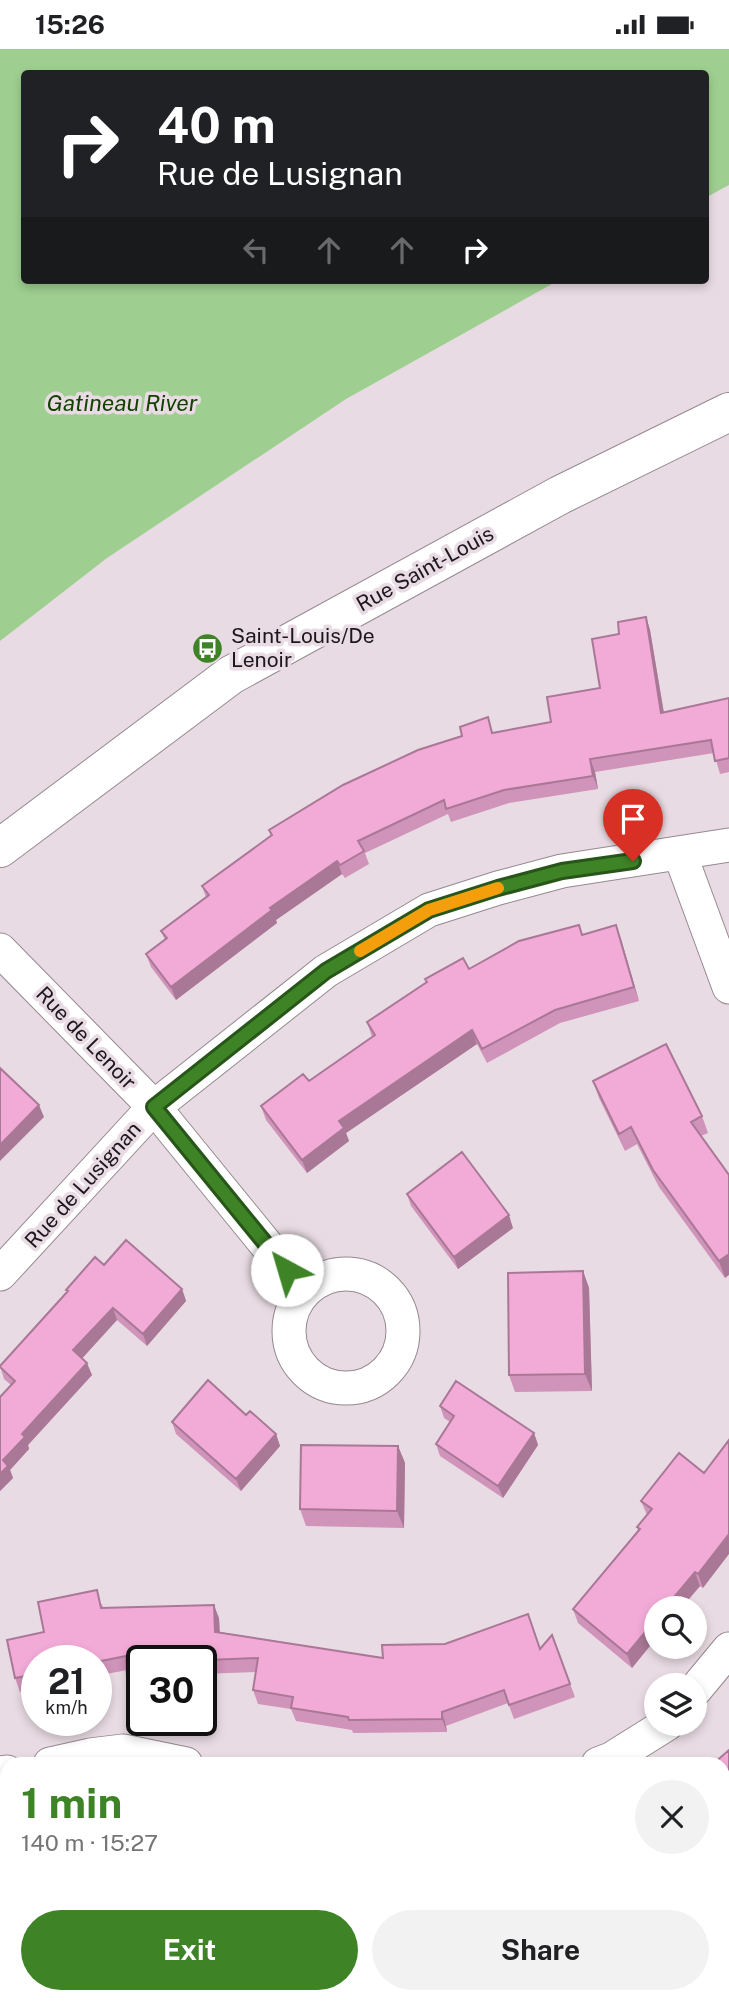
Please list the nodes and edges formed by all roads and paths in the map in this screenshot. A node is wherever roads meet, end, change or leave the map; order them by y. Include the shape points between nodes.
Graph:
1 (729, 412) edge
2 (729, 845) edge
3 (0, 848) edge
4 (680, 854) junction
5 (0, 950) edge
6 (729, 987) edge
7 (154, 1107) junction
8 (0, 1275) edge
9 (304, 1291) dead end
10 (729, 1649) edge
11 (707, 1676) edge
12 (648, 1736) edge
13 (81, 1757) edge
14 (152, 1757) edge
15 (614, 1757) edge

1 - 3 main road, Rue Saint-Louis via 560,495 231,675
2 - 4 street, Rue de Lusignan
4 - 6 street
4 - 7 street, Rue de Lusignan via 562,871 429,910 326,971
5 - 7 street, Rue de Lenoir
7 - 8 street, Rue de Lusignan
7 - 9 street, Rue de Lenoir
10 - 11 street
12 - 15 street
13 - 14 street via 123,1751

